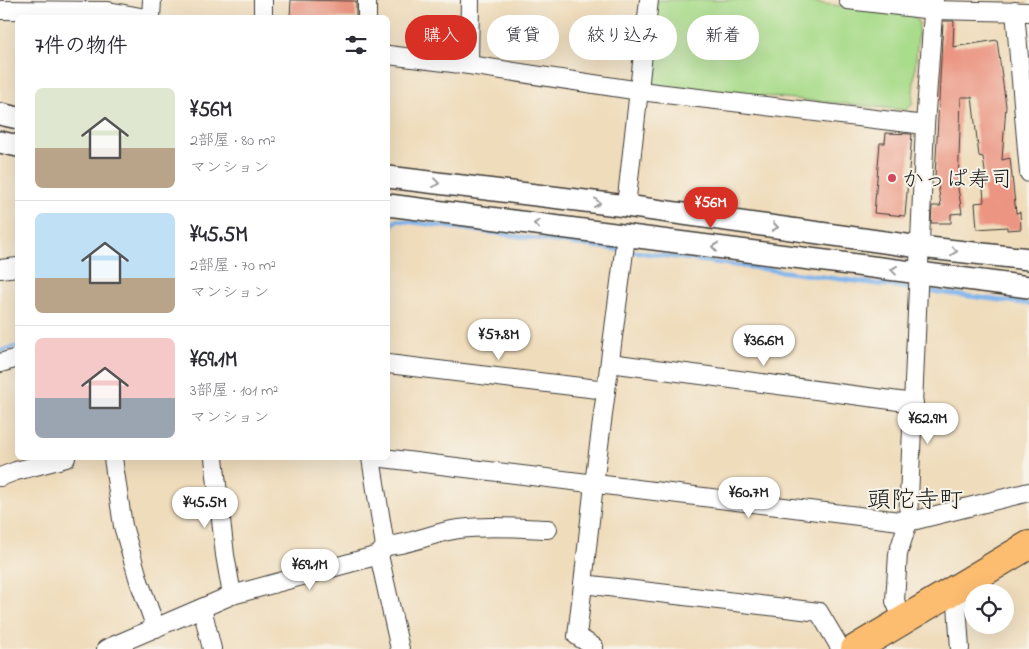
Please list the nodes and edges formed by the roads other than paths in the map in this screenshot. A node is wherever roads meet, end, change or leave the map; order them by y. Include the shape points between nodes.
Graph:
1 (152, 0) edge
2 (263, 0) edge
3 (367, 0) edge
4 (470, 0) edge
5 (649, 0) edge
6 (848, 0) edge
7 (933, 5) edge
8 (9, 6) edge
9 (1022, 12) edge
10 (89, 14) edge
11 (130, 15) edge
12 (151, 15) edge
13 (263, 15) edge
14 (367, 15) edge
15 (390, 55) edge
16 (469, 65) junction
17 (640, 91) junction
18 (0, 114) edge
19 (15, 117) edge
20 (925, 125) junction
21 (0, 142) edge
22 (15, 145) edge
23 (1029, 173) edge
24 (390, 177) edge
25 (390, 205) edge
26 (626, 206) junction
27 (626, 236) junction
28 (920, 247) junction
29 (1029, 259) edge
30 (15, 267) edge
31 (0, 268) edge
32 (920, 273) junction
33 (1029, 288) edge
34 (15, 359) edge
35 (0, 363) edge
36 (610, 363) junction
37 (390, 364) edge
38 (606, 390) junction
39 (914, 403) junction
40 (390, 459) edge
41 (58, 460) edge
42 (113, 460) edge
43 (214, 460) edge
44 (371, 460) edge
45 (0, 477) edge
46 (594, 484) junction
47 (1029, 492) edge
48 (908, 522) junction
49 (548, 529) dead end
50 (1029, 545) edge
51 (382, 550) junction
52 (582, 584) junction
53 (956, 589) junction
54 (232, 595) junction
55 (202, 608) junction
56 (903, 620) junction
57 (156, 628) junction
58 (106, 649) edge
59 (212, 649) edge
60 (400, 649) edge
61 (594, 649) edge
62 (841, 649) edge
63 (854, 649) edge
64 (960, 649) edge

1 - 12 street
2 - 13 street
3 - 14 street
4 - 16 street
5 - 17 street
6 - 7 street
7 - 9 street
7 - 20 street
8 - 10 street
9 - 23 street
10 - 11 street via 108,11
15 - 16 street
16 - 17 street
17 - 20 street
17 - 26 street
18 - 19 street
20 - 28 street
21 - 22 street
24 -> 26 street
27 -> 25 street
26 -> 28 street
32 -> 27 street
27 - 36 street
28 -> 29 street
28 - 32 street
30 - 31 street
32 - 33 street
32 - 39 street
34 - 35 street
36 - 38 street
36 - 39 street
37 - 38 street
38 - 46 street
39 - 48 street
40 - 46 street
41 - 45 street
42 - 57 street via 123,526
43 - 54 street
44 - 51 street
46 - 48 street
46 - 52 street
47 - 48 street
48 - 56 street via 898,554 894,601
49 - 51 street via 459,529
50 - 53 highway
51 - 54 street
51 - 60 street
52 - 61 street via 578,636
52 - 62 street via 819,612
53 - 56 highway
53 - 64 street
54 - 55 street
55 - 57 street
55 - 59 street
56 - 63 highway
57 - 58 street

